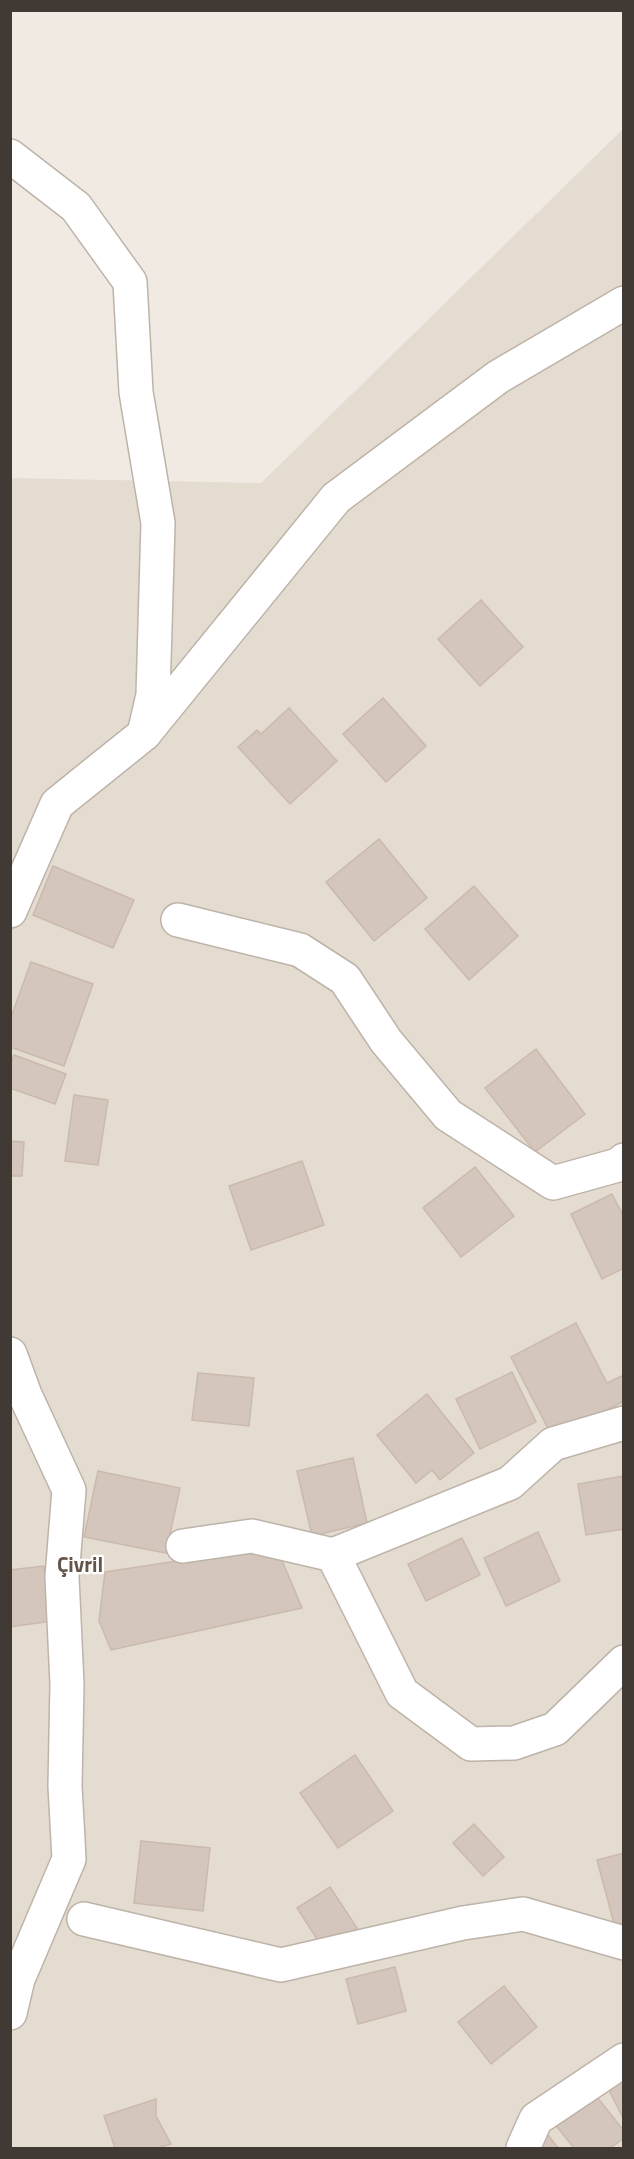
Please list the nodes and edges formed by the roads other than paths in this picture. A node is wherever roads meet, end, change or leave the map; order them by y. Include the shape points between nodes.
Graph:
1 (10, 156) edge
2 (624, 303) edge
3 (144, 734) junction
4 (10, 910) edge
5 (178, 920) dead end
6 (622, 1165) edge
7 (10, 1354) edge
8 (624, 1423) edge
9 (183, 1546) dead end
10 (333, 1555) junction
11 (624, 1662) edge
12 (84, 1919) dead end
13 (624, 1943) edge
14 (14, 1980) edge
15 (10, 2013) edge
16 (624, 2060) edge
17 (523, 2148) edge

1 - 3 street via 76,207 130,282 136,392 158,523 153,695
2 - 3 street via 498,378 336,498
3 - 4 street via 57,804
5 - 6 street via 300,950 345,979 386,1041 448,1115 553,1183
7 - 14 street via 69,1490 62,1577 69,1859
8 - 10 street via 553,1444 510,1483
9 - 10 street via 252,1536
10 - 11 street via 402,1693 471,1744 514,1743 555,1729
12 - 13 street via 281,1965 463,1923 523,1914
14 - 15 street
16 - 17 street via 536,2119

